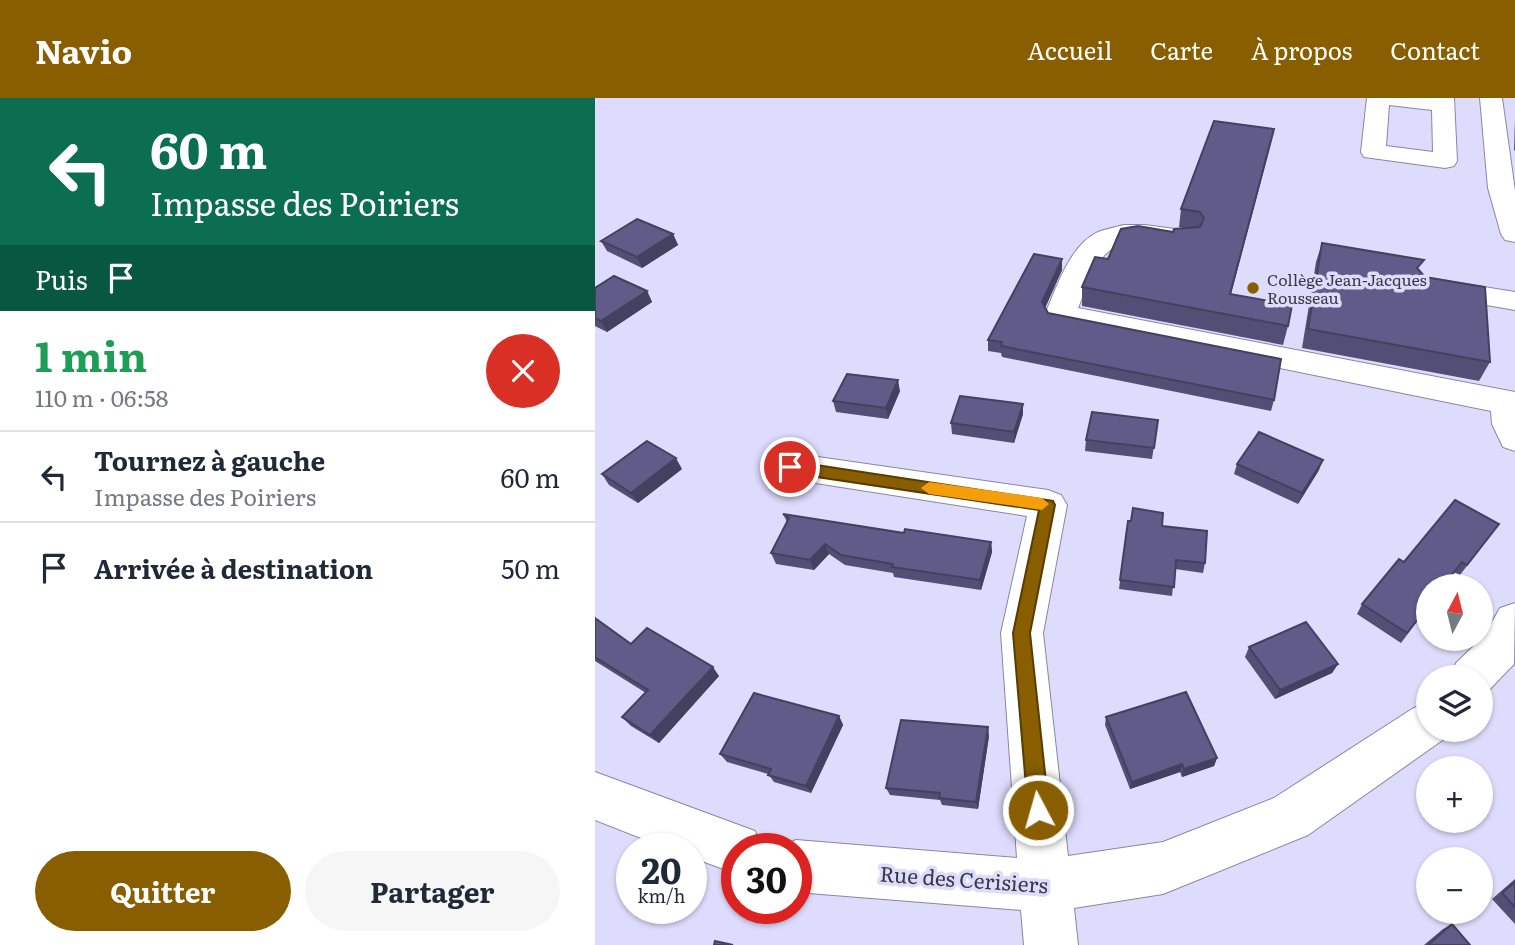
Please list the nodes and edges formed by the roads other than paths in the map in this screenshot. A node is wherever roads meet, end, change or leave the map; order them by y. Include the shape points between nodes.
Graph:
1 (1378, 98) edge
2 (1383, 98) edge
3 (1491, 98) edge
4 (1443, 102) edge
5 (1515, 234) edge
6 (1185, 239) edge
7 (1427, 287) edge
8 (1515, 301) edge
9 (1511, 403) edge
10 (1515, 438) edge
11 (790, 467) dead end
12 (1515, 621) edge
13 (1484, 665) edge
14 (1416, 732) edge
15 (595, 796) edge
16 (721, 843) edge
17 (812, 867) edge
18 (1046, 886) junction
19 (1052, 945) edge

1 - 4 street via 1373,152 1445,161
2 - 4 street
3 - 5 street via 1501,188
6 - 9 street via 1121,232 1095,244 1060,314
7 - 8 street
9 - 10 street via 1509,424
11 - 18 street via 1048,505 1021,633
12 - 13 street
14 - 18 street, Rue des Cerisiers via 1290,817 1163,868
15 - 16 street
17 - 18 street, Rue des Cerisiers
18 - 19 street

